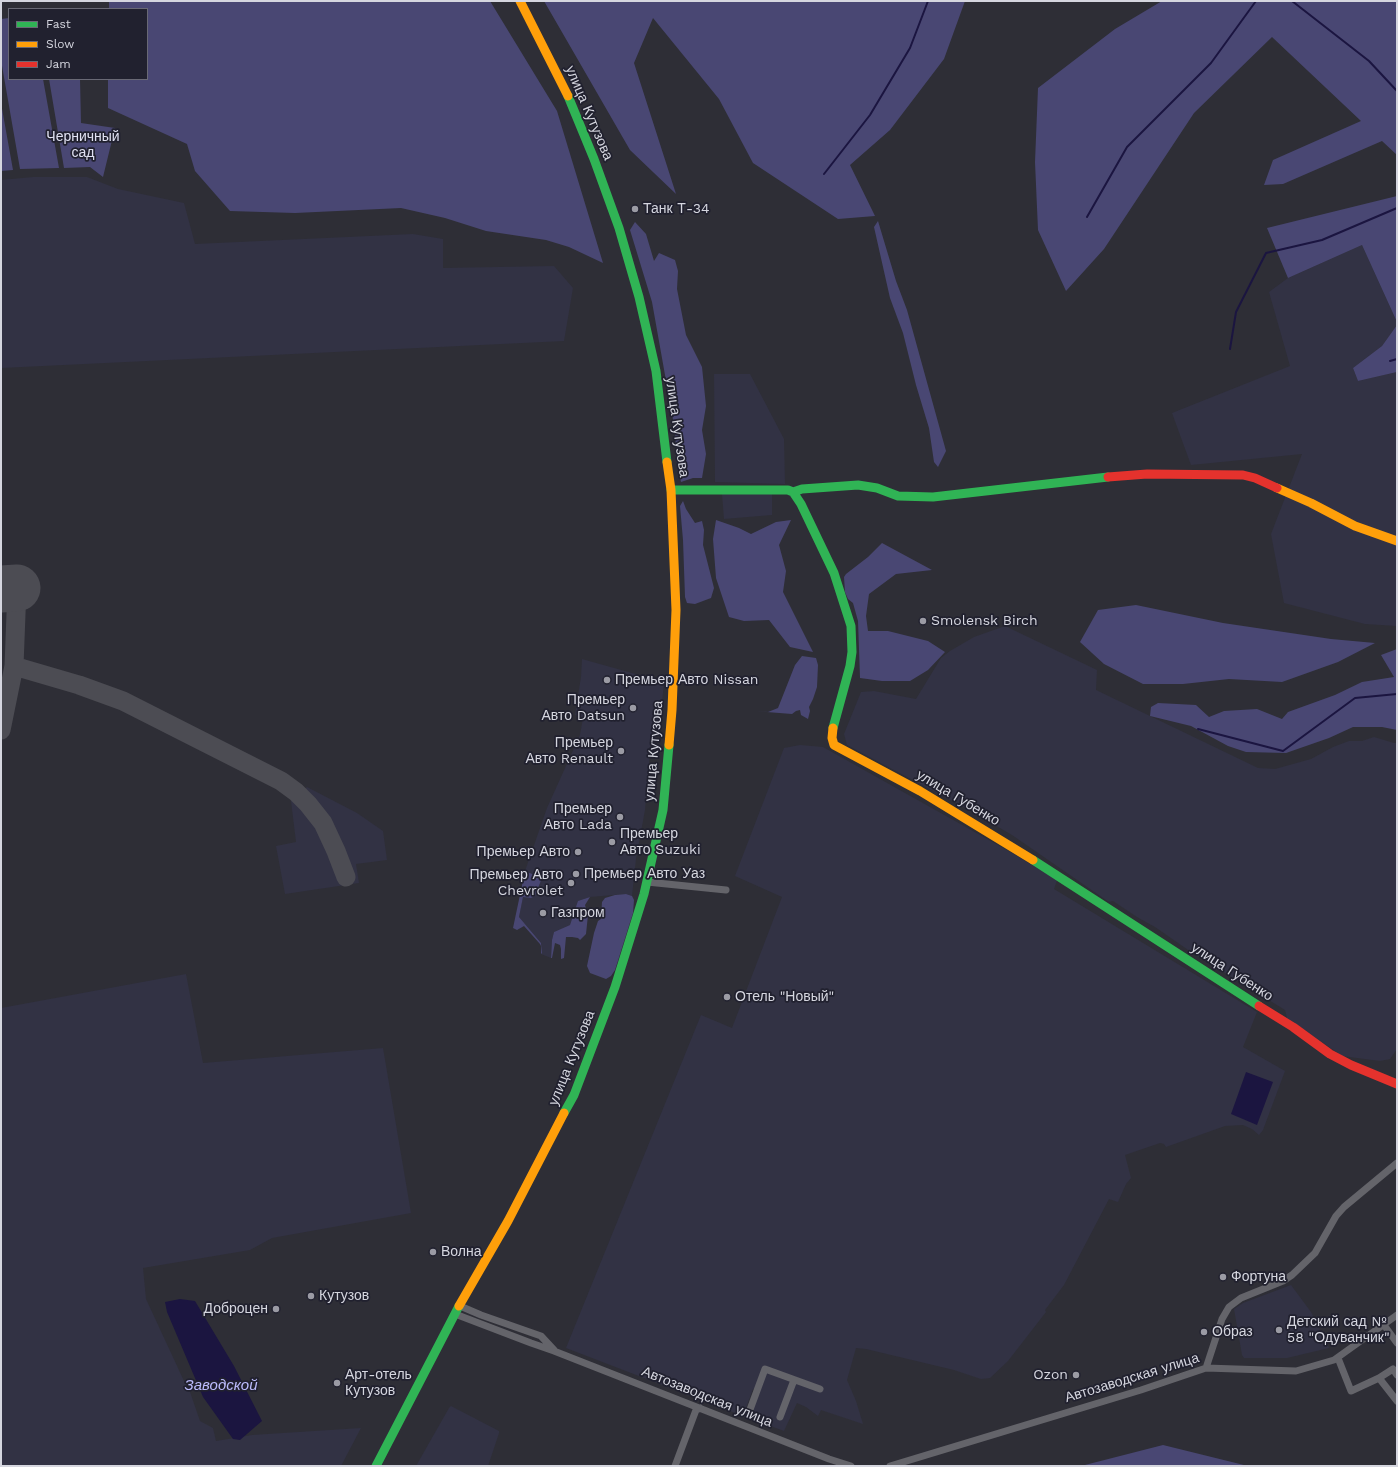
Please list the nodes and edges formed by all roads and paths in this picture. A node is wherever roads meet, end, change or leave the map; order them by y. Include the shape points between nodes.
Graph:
1 (520, 1) edge
2 (672, 490) junction
3 (793, 492) junction
4 (1397, 541) edge
5 (647, 882) junction
6 (726, 890) dead end
7 (1395, 1081) edge
8 (1397, 1163) edge
9 (458, 1310) junction
10 (1397, 1315) edge
11 (1384, 1325) junction
12 (1397, 1343) edge
13 (1338, 1358) junction
14 (1206, 1368) junction
15 (1397, 1375) edge
16 (1379, 1378) junction
17 (794, 1380) junction
18 (820, 1389) dead end
19 (1397, 1402) edge
20 (700, 1408) junction
21 (748, 1415) dead end
22 (780, 1417) dead end
23 (827, 1463) edge
24 (376, 1466) edge
25 (675, 1466) edge
26 (851, 1466) edge
27 (890, 1466) edge

1 - 2 street, улица Кутузова via 566,92 619,228 639,297 656,371
2 - 3 street
2 - 5 street, улица Кутузова via 676,610 672,710 663,810
3 - 4 street via 802,489 858,486 877,488 898,496 933,496 1147,474 1243,475 1311,503 1355,526
3 - 7 street, улица Губенко via 834,573 851,626 852,652 833,727 834,745 920,791 1020,852 1292,1026 1330,1054 1358,1068
5 - 6 street
5 - 9 street, улица Кутузова via 615,987 574,1096
8 - 14 street via 1344,1207 1314,1253 1292,1275 1241,1298 1229,1307 1222,1319
9 - 20 street, Автозаводская улица via 531,1343
9 - 24 street, улица Кутузова
10 - 11 street, Автозаводская улица
11 - 12 street
11 - 13 street, Автозаводская улица
13 - 14 street, Автозаводская улица via 1296,1370
13 - 16 street via 1351,1391
14 - 27 street, Автозаводская улица
15 - 16 street via 1393,1369
16 - 19 street
17 - 18 street
17 - 21 street via 765,1369
17 - 22 street
20 - 23 street, Автозаводская улица
20 - 25 street via 696,1410
23 - 26 street, Автозаводская улица

